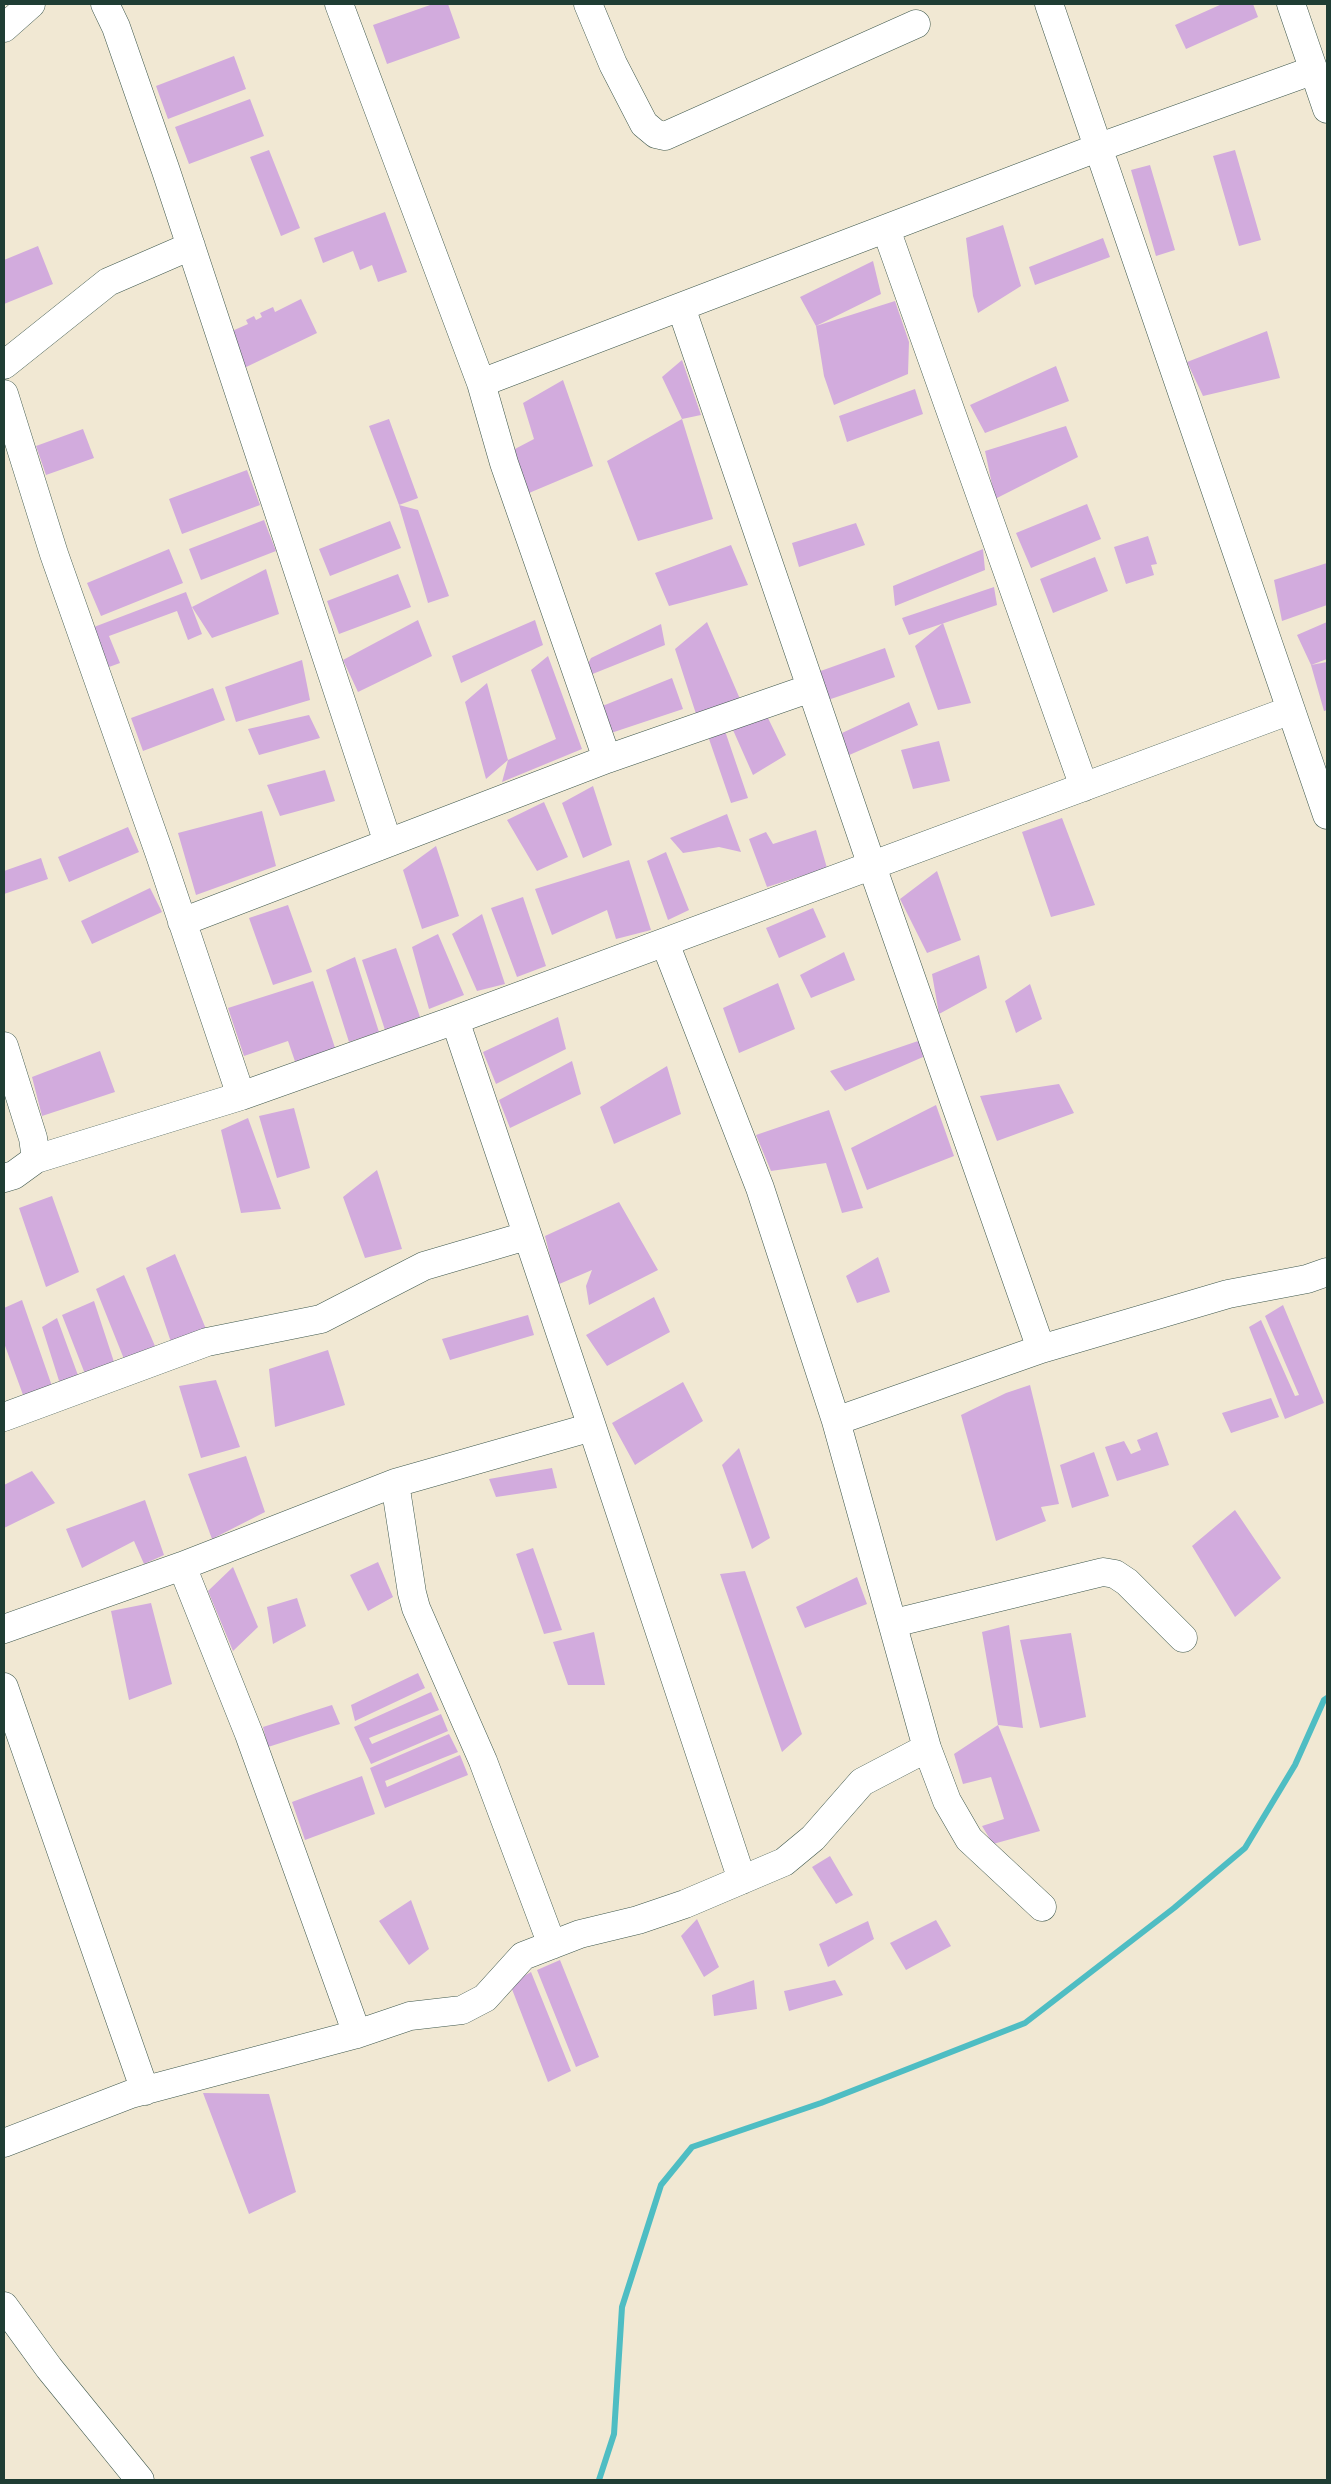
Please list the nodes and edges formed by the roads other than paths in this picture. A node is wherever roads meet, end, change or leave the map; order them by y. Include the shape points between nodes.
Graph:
1 (31, 4) edge
2 (105, 4) edge
3 (339, 4) edge
4 (588, 4) edge
5 (1050, 4) edge
6 (1291, 4) edge
7 (916, 24) dead end
8 (4, 28) edge
9 (1314, 70) junction
10 (1327, 109) edge
11 (1098, 148) junction
12 (886, 229) junction
13 (191, 246) junction
14 (681, 307) junction
15 (4, 365) edge
16 (481, 383) junction
17 (4, 394) edge
18 (811, 688) junction
19 (1291, 710) junction
20 (607, 759) junction
21 (1084, 787) junction
22 (1327, 815) edge
23 (388, 842) junction
24 (872, 866) junction
25 (182, 922) junction
26 (665, 943) junction
27 (455, 1020) junction
28 (4, 1046) edge
29 (241, 1096) junction
30 (36, 1159) junction
31 (4, 1178) edge
32 (526, 1236) junction
33 (1327, 1272) edge
34 (1041, 1349) junction
35 (4, 1417) edge
36 (836, 1422) junction
37 (592, 1427) junction
38 (395, 1483) junction
39 (182, 1566) junction
40 (894, 1622) junction
41 (4, 1629) edge
42 (1183, 1638) dead end
43 (4, 1687) edge
44 (927, 1748) junction
45 (742, 1880) junction
46 (1042, 1906) dead end
47 (552, 1945) junction
48 (357, 2034) junction
49 (145, 2091) junction
50 (4, 2143) edge
51 (4, 2306) edge
52 (140, 2480) edge

1 - 8 street
2 - 13 street via 116,27
3 - 16 street
4 - 7 street via 613,64 644,124 656,134 665,136
5 - 11 street
6 - 9 street
9 - 10 street
9 - 11 street
11 - 12 street
11 - 19 street
12 - 14 street
12 - 21 street
13 - 15 street via 108,282
13 - 23 street
14 - 16 street
14 - 18 street
16 - 20 street via 504,463
17 - 25 street via 52,545
18 - 20 street
18 - 24 street
19 - 21 street
19 - 22 street
20 - 23 street
21 - 24 street
23 - 25 street
24 - 26 street
24 - 34 street
25 - 29 street
26 - 27 street
26 - 36 street via 760,1188
27 - 29 street
27 - 32 street
28 - 30 street via 29,1122
29 - 30 street
30 - 31 street via 14,1175
32 - 35 street via 424,1266 321,1319 207,1342
32 - 37 street
33 - 34 street via 1308,1279 1228,1294
34 - 36 street
36 - 40 street
37 - 38 street
37 - 45 street
38 - 39 street
38 - 47 street via 416,1608 483,1761
39 - 41 street
39 - 48 street via 249,1734
40 - 42 street via 1102,1572 1115,1574 1127,1582
40 - 44 street
43 - 49 street
44 - 45 street via 862,1782 814,1838 784,1862
44 - 46 street via 947,1801 969,1839
45 - 47 street via 666,1911 580,1934
47 - 48 street via 523,1956 485,1998 462,2010 410,2016
48 - 49 street
49 - 50 street
51 - 52 street via 49,2368

